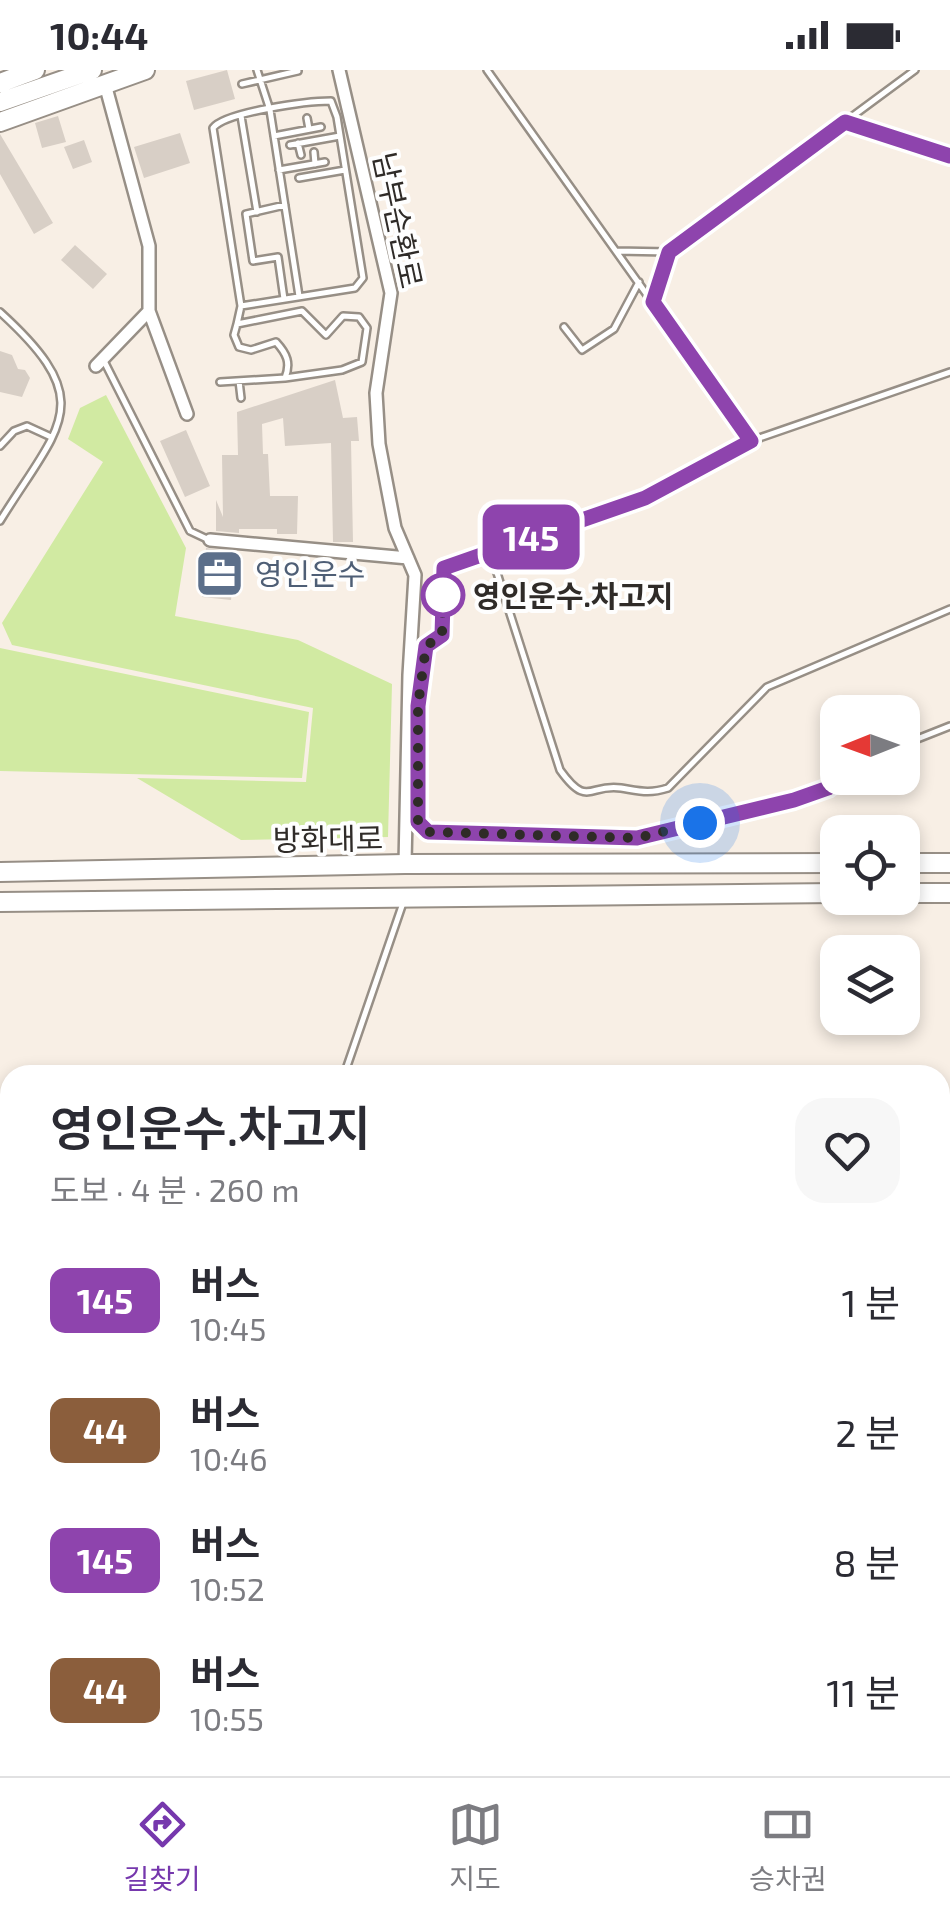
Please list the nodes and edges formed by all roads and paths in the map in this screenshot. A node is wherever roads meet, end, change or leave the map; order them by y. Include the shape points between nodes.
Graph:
1 (35, 70) edge
2 (145, 70) edge
3 (257, 70) edge
4 (338, 70) edge
5 (487, 70) edge
6 (915, 70) edge
7 (298, 72) edge
8 (98, 77) edge
9 (260, 79) junction
10 (0, 83) edge
11 (242, 84) dead end
12 (0, 102) edge
13 (270, 110) junction
14 (241, 115) junction
15 (307, 118) dead end
16 (0, 122) edge
17 (845, 122) junction
18 (321, 127) dead end
19 (309, 129) junction
20 (274, 136) junction
21 (340, 136) junction
22 (314, 152) dead end
23 (300, 155) dead end
24 (950, 156) edge
25 (325, 162) dead end
26 (316, 164) junction
27 (279, 170) junction
28 (345, 170) junction
29 (308, 176) junction
30 (298, 178) dead end
31 (310, 186) dead end
32 (284, 205) junction
33 (257, 212) junction
34 (616, 250) junction
35 (669, 252) junction
36 (638, 282) junction
37 (299, 296) junction
38 (284, 299) junction
39 (653, 302) junction
40 (241, 306) junction
41 (149, 310) junction
42 (0, 312) edge
43 (236, 324) junction
44 (564, 327) dead end
45 (100, 362) joint
46 (950, 372) edge
47 (285, 378) junction
48 (239, 381) junction
49 (220, 382) dead end
50 (241, 398) dead end
51 (187, 414) dead end
52 (52, 437) junction
53 (751, 441) junction
54 (0, 446) edge
55 (0, 520) edge
56 (210, 540) joint
57 (490, 551) junction
58 (408, 558) junction
59 (950, 609) edge
60 (950, 726) edge
61 (920, 738) edge
62 (820, 791) edge
63 (820, 863) edge
64 (920, 863) edge
65 (950, 863) edge
66 (405, 864) junction
67 (0, 872) edge
68 (950, 892) edge
69 (820, 893) edge
70 (920, 893) edge
71 (406, 896) junction
72 (0, 902) edge
73 (347, 1065) edge

1 - 10 main road
2 - 8 main road
3 - 9 lane
4 - 58 street, 남부순환로 via 391,293 376,393 379,444 395,528
5 - 34 lane
6 - 17 lane
7 - 9 lane
8 - 12 main road
8 - 16 main road
8 - 41 street via 149,246
9 - 11 lane
9 - 13 lane
13 - 14 lane
13 - 20 lane
13 - 21 lane via 330,101
14 - 33 lane
14 - 40 lane via 213,128
15 - 19 lane
17 - 24 lane
17 - 35 lane
18 - 19 lane
19 - 20 lane
20 - 27 lane
21 - 23 lane via 294,144
21 - 28 lane
22 - 26 lane
25 - 26 lane
26 - 27 lane
27 - 32 lane
28 - 29 lane
28 - 37 lane via 363,278 355,288
29 - 30 lane
29 - 31 lane
32 - 33 lane
32 - 37 lane
33 - 38 lane via 246,214 253,261 278,257
34 - 35 lane
34 - 36 lane
35 - 39 lane
36 - 39 lane
36 - 44 lane via 614,329 582,350
37 - 38 lane
38 - 40 lane
39 - 53 lane
40 - 43 lane
41 - 45 street
41 - 51 street
42 - 52 lane via 62,386 63,414
43 - 47 lane via 239,347 276,342 286,352
43 - 47 lane via 302,311 326,334 343,316 359,317 368,328 362,362
45 - 56 lane via 190,531
46 - 53 lane
47 - 48 lane
48 - 49 lane
48 - 50 lane
52 - 54 lane via 26,426
52 - 55 lane
53 - 57 lane via 645,498
56 - 58 street
57 - 59 lane via 560,770 573,788 592,794 668,788 767,687
57 - 62 lane via 444,568 442,635 426,646 418,706 418,822 428,832 637,838
58 - 66 street, 남부순환로 via 415,576
60 - 61 lane
63 - 66 main road, 방화대로
64 - 65 main road
66 - 67 main road, 방화대로
68 - 70 main road
69 - 71 main road, 방화대로
71 - 72 main road, 방화대로
71 - 73 lane

